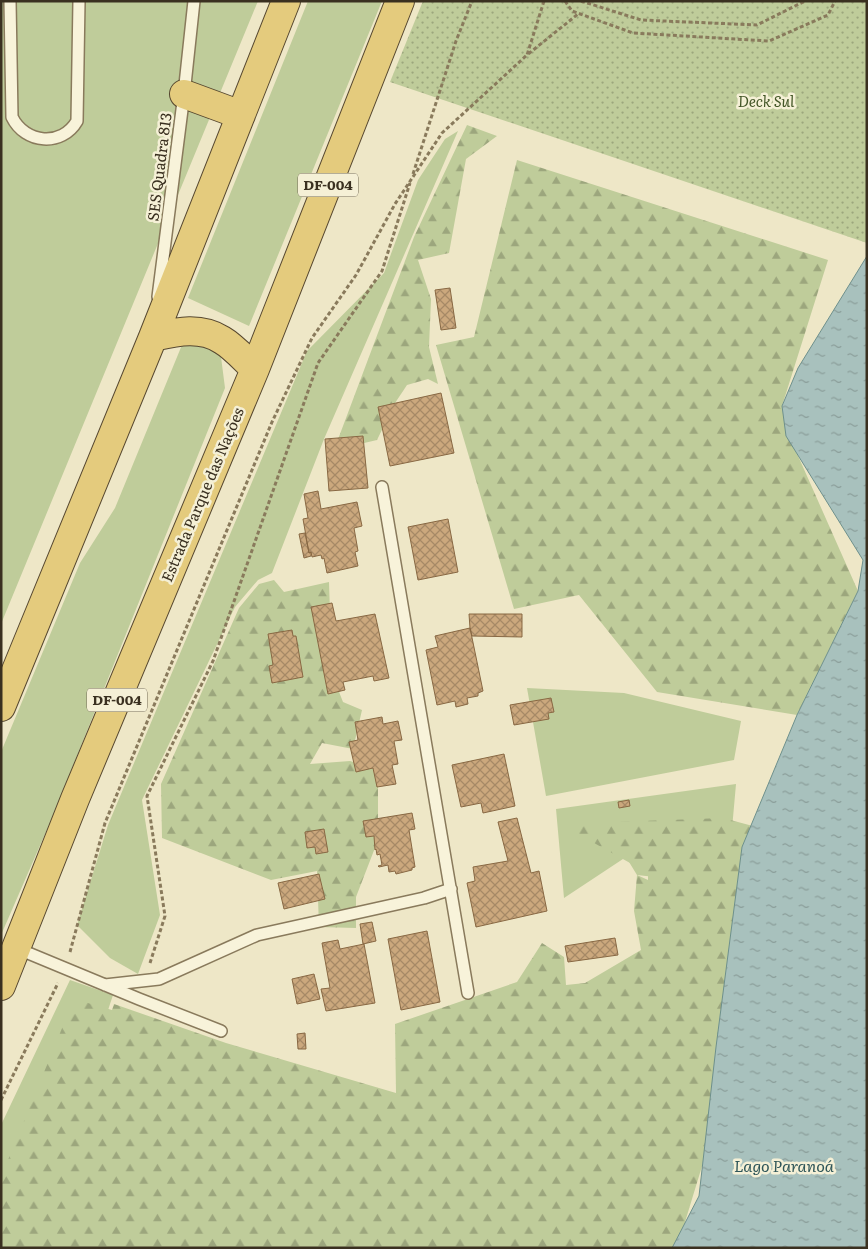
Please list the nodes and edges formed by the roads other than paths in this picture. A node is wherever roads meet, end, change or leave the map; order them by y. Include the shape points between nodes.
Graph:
1 (10, 1) edge
2 (79, 1) edge
3 (194, 1) edge
4 (286, 1) edge
5 (400, 1) edge
6 (184, 94) junction
7 (241, 115) junction
8 (153, 337) junction
9 (256, 369) junction
10 (382, 487) dead end
11 (1, 707) edge
12 (451, 889) junction
13 (16, 948) junction
14 (105, 985) junction
15 (1, 986) edge
16 (468, 993) dead end
17 (222, 1030) dead end

1 - 2 lane via 12,117 30,135 49,140 60,138 77,121
3 - 6 lane, SES Quadra 813
4 - 7 highway
5 - 9 highway, Estrada Parque das Nações / DF-004
6 - 7 highway
6 - 8 lane, SES Quadra 813
7 - 8 highway
8 - 9 highway via 198,331 222,340
8 - 11 highway
9 - 13 highway, Estrada Parque das Nações / DF-004
10 - 12 lane
12 - 14 lane via 424,898 257,935 159,979
12 - 16 lane
13 - 14 lane
13 - 15 highway, Estrada Parque das Nações / DF-004
14 - 17 lane

